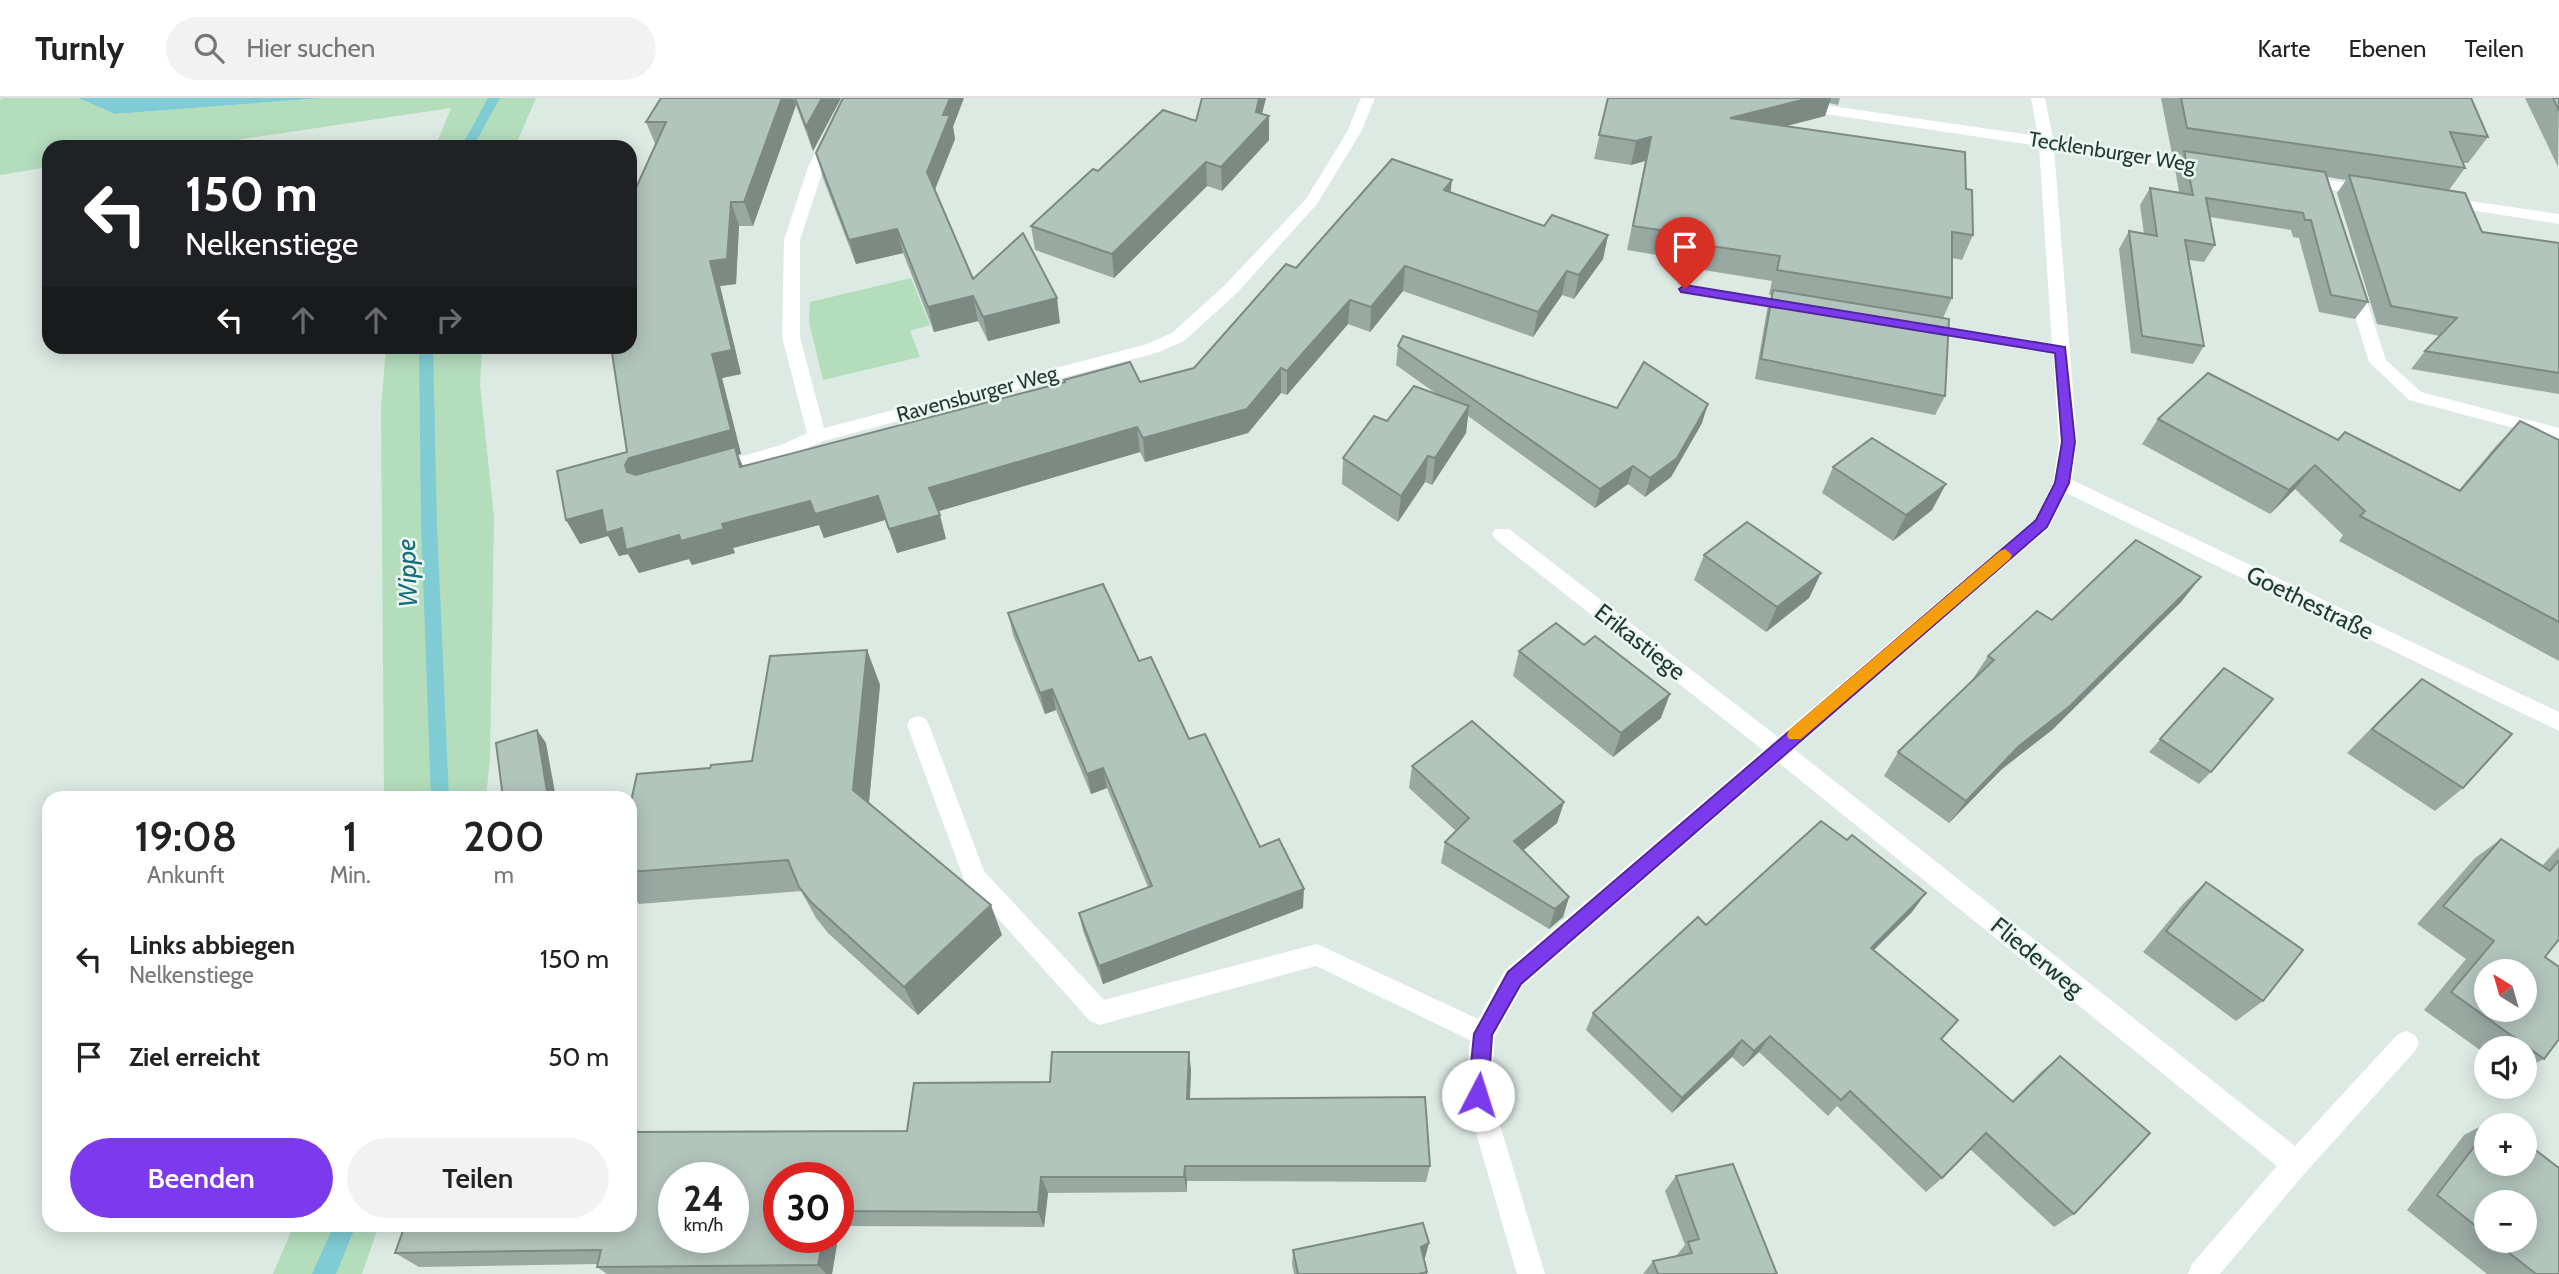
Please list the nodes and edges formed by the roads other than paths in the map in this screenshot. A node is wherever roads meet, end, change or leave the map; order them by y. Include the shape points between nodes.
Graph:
1 (851, 98) edge
2 (1368, 98) edge
3 (1747, 98) edge
4 (2038, 98) edge
5 (2046, 142) junction
6 (2217, 168) edge
7 (2283, 178) edge
8 (2389, 194) edge
9 (2428, 199) edge
10 (2559, 219) edge
11 (2346, 262) edge
12 (1685, 289) dead end
13 (1819, 311) edge
14 (1900, 324) edge
15 (2061, 350) junction
16 (2559, 434) edge
17 (817, 436) junction
18 (699, 476) edge
19 (2062, 483) junction
20 (1502, 534) dead end
21 (2559, 722) edge
22 (918, 725) dead end
23 (1778, 749) junction
24 (1483, 1034) junction
25 (2406, 1043) dead end
26 (2296, 1164) junction
27 (1531, 1274) edge
28 (2202, 1274) edge

1 - 17 street via 816,167 792,240 791,337
2 - 17 street, Ravensburger Weg via 1354,132 1312,201 1231,289 1178,337 1150,349
3 - 5 street, Tecklenburger Weg
4 - 5 street
5 - 6 street, Tecklenburger Weg
5 - 15 street
7 - 8 street via 2325,190
9 - 10 street
11 - 16 street via 2378,362 2416,396
12 - 13 street
14 - 15 street
15 - 19 street via 2068,442
17 - 18 street, Ravensburger Weg via 787,450
19 - 21 street, Goethestraße
19 - 23 street via 2042,523
20 - 23 street, Erikastiege
22 - 24 street via 975,877 1099,1013 1317,956
23 - 24 street via 1514,978
23 - 26 street, Fliederweg
24 - 27 street via 1478,1095
25 - 26 street
26 - 28 street

